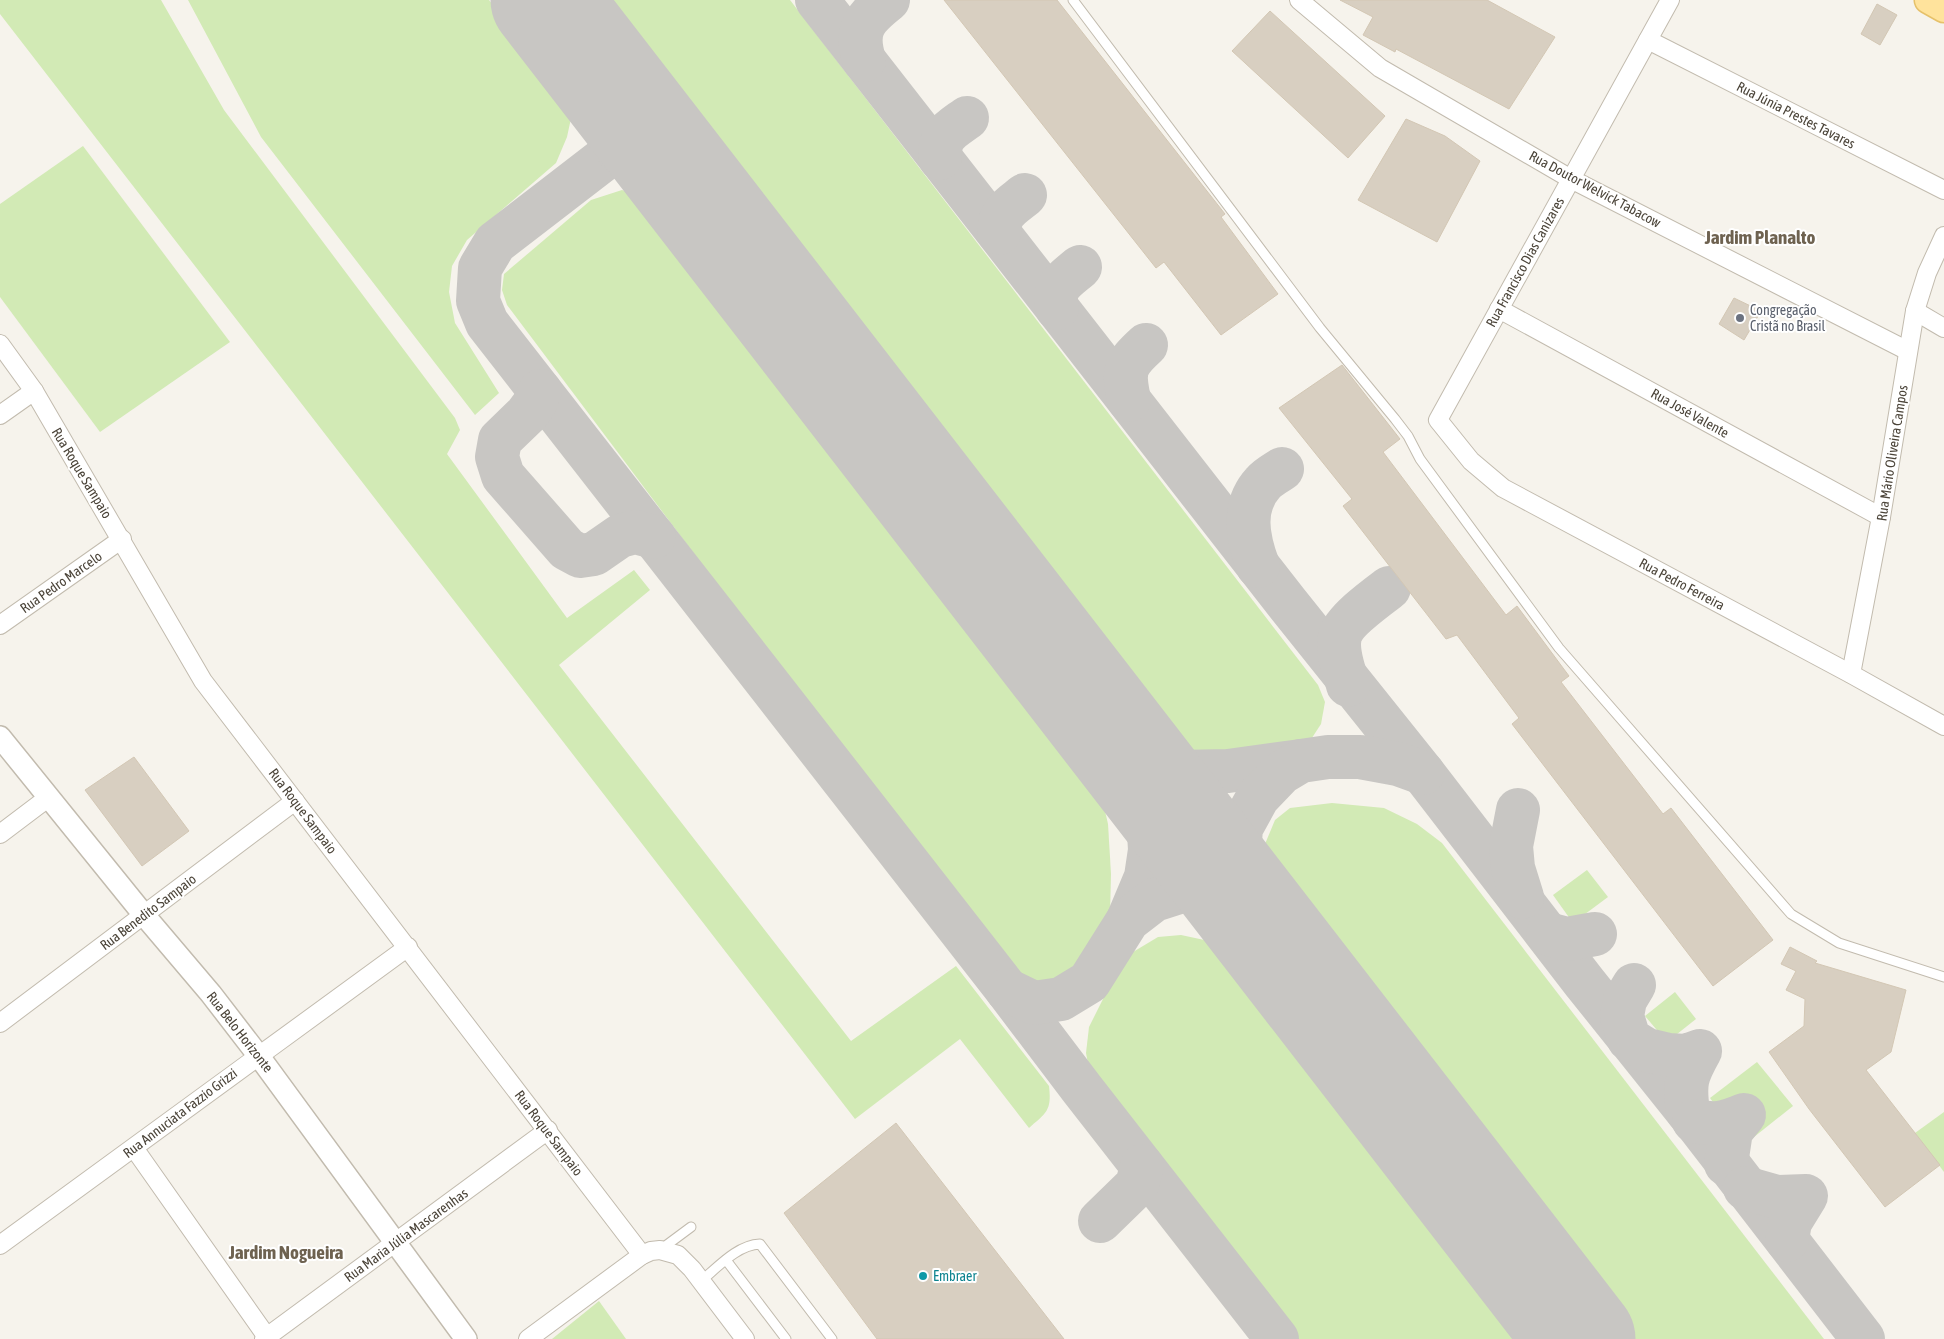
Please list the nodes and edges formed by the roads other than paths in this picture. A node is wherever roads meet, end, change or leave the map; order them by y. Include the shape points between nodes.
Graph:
1 (1073, 0) edge
2 (1299, 0) edge
3 (1670, 0) edge
4 (1928, 0) edge
5 (1938, 0) edge
6 (1944, 4) edge
7 (1944, 9) edge
8 (1648, 40) junction
9 (1571, 179) junction
10 (1944, 190) edge
11 (1944, 236) edge
12 (1499, 309) junction
13 (1915, 311) junction
14 (1944, 328) edge
15 (0, 344) edge
16 (1908, 351) junction
17 (34, 391) junction
18 (0, 415) edge
19 (1438, 420) joint
20 (1881, 517) junction
21 (122, 539) junction
22 (0, 625) edge
23 (1851, 674) junction
24 (1944, 726) edge
25 (0, 737) edge
26 (49, 797) junction
27 (295, 801) junction
28 (0, 834) edge
29 (144, 915) junction
30 (408, 947) junction
31 (1944, 977) edge
32 (0, 1023) edge
33 (258, 1055) junction
34 (548, 1130) junction
35 (134, 1148) junction
36 (691, 1228) dead end
37 (395, 1243) junction
38 (0, 1245) edge
39 (660, 1250) junction
40 (642, 1255) junction
41 (726, 1260) junction
42 (701, 1281) junction
43 (265, 1338) edge
44 (466, 1339) edge
45 (528, 1339) edge
46 (745, 1339) edge
47 (786, 1339) edge
48 (832, 1339) edge

1 - 31 lane via 1320,328 1404,430 1420,459 1559,648 1791,914 1839,943
2 - 9 street, Rua Doutor Welvick Tabacow via 1380,68
3 - 8 street, Rua Francisco Dias Canizares
4 - 7 main road
5 - 6 lane
8 - 9 street, Rua Francisco Dias Canizares
8 - 10 street, Rua Júnia Prestes Tavares
9 - 12 street, Rua Francisco Dias Canizares
9 - 16 street, Rua Doutor Welvick Tabacow
11 - 13 street, Rua Mário Oliveira Campos via 1927,273
12 - 19 street, Rua Francisco Dias Canizares
12 - 20 street, Rua José Valente
13 - 14 street
13 - 16 street, Rua Mário Oliveira Campos
15 - 17 street, Rua Roque Sampaio
16 - 20 street, Rua Mário Oliveira Campos
17 - 18 street
17 - 21 street, Rua Roque Sampaio
19 - 23 street, Rua Pedro Ferreira via 1470,461 1503,488
20 - 23 street, Rua Mário Oliveira Campos
21 - 22 street, Rua Pedro Marcelo
21 - 27 street, Rua Roque Sampaio via 203,681
23 - 24 street, Rua Pedro Ferreira
25 - 26 street, Rua Belo Horizonte
26 - 28 street
26 - 29 street, Rua Belo Horizonte
27 - 29 street, Rua Benedito Sampaio
27 - 30 street, Rua Roque Sampaio
29 - 32 street, Rua Benedito Sampaio
29 - 33 street, Rua Belo Horizonte
30 - 33 street, Rua Annuciata Fazzio Grizzi
30 - 34 street, Rua Roque Sampaio
33 - 35 street, Rua Annuciata Fazzio Grizzi
33 - 37 street, Rua Belo Horizonte
34 - 37 street, Rua Maria Júlia Mascarenhas
34 - 40 street, Rua Roque Sampaio
35 - 38 street, Rua Annuciata Fazzio Grizzi
35 - 43 street
36 - 39 lane
37 - 43 street, Rua Maria Júlia Mascarenhas
37 - 44 street, Rua Belo Horizonte
39 - 40 street
39 - 42 street via 678,1256
40 - 45 street
41 - 42 lane
41 - 47 lane
41 - 48 lane via 749,1244 760,1244
42 - 46 street

